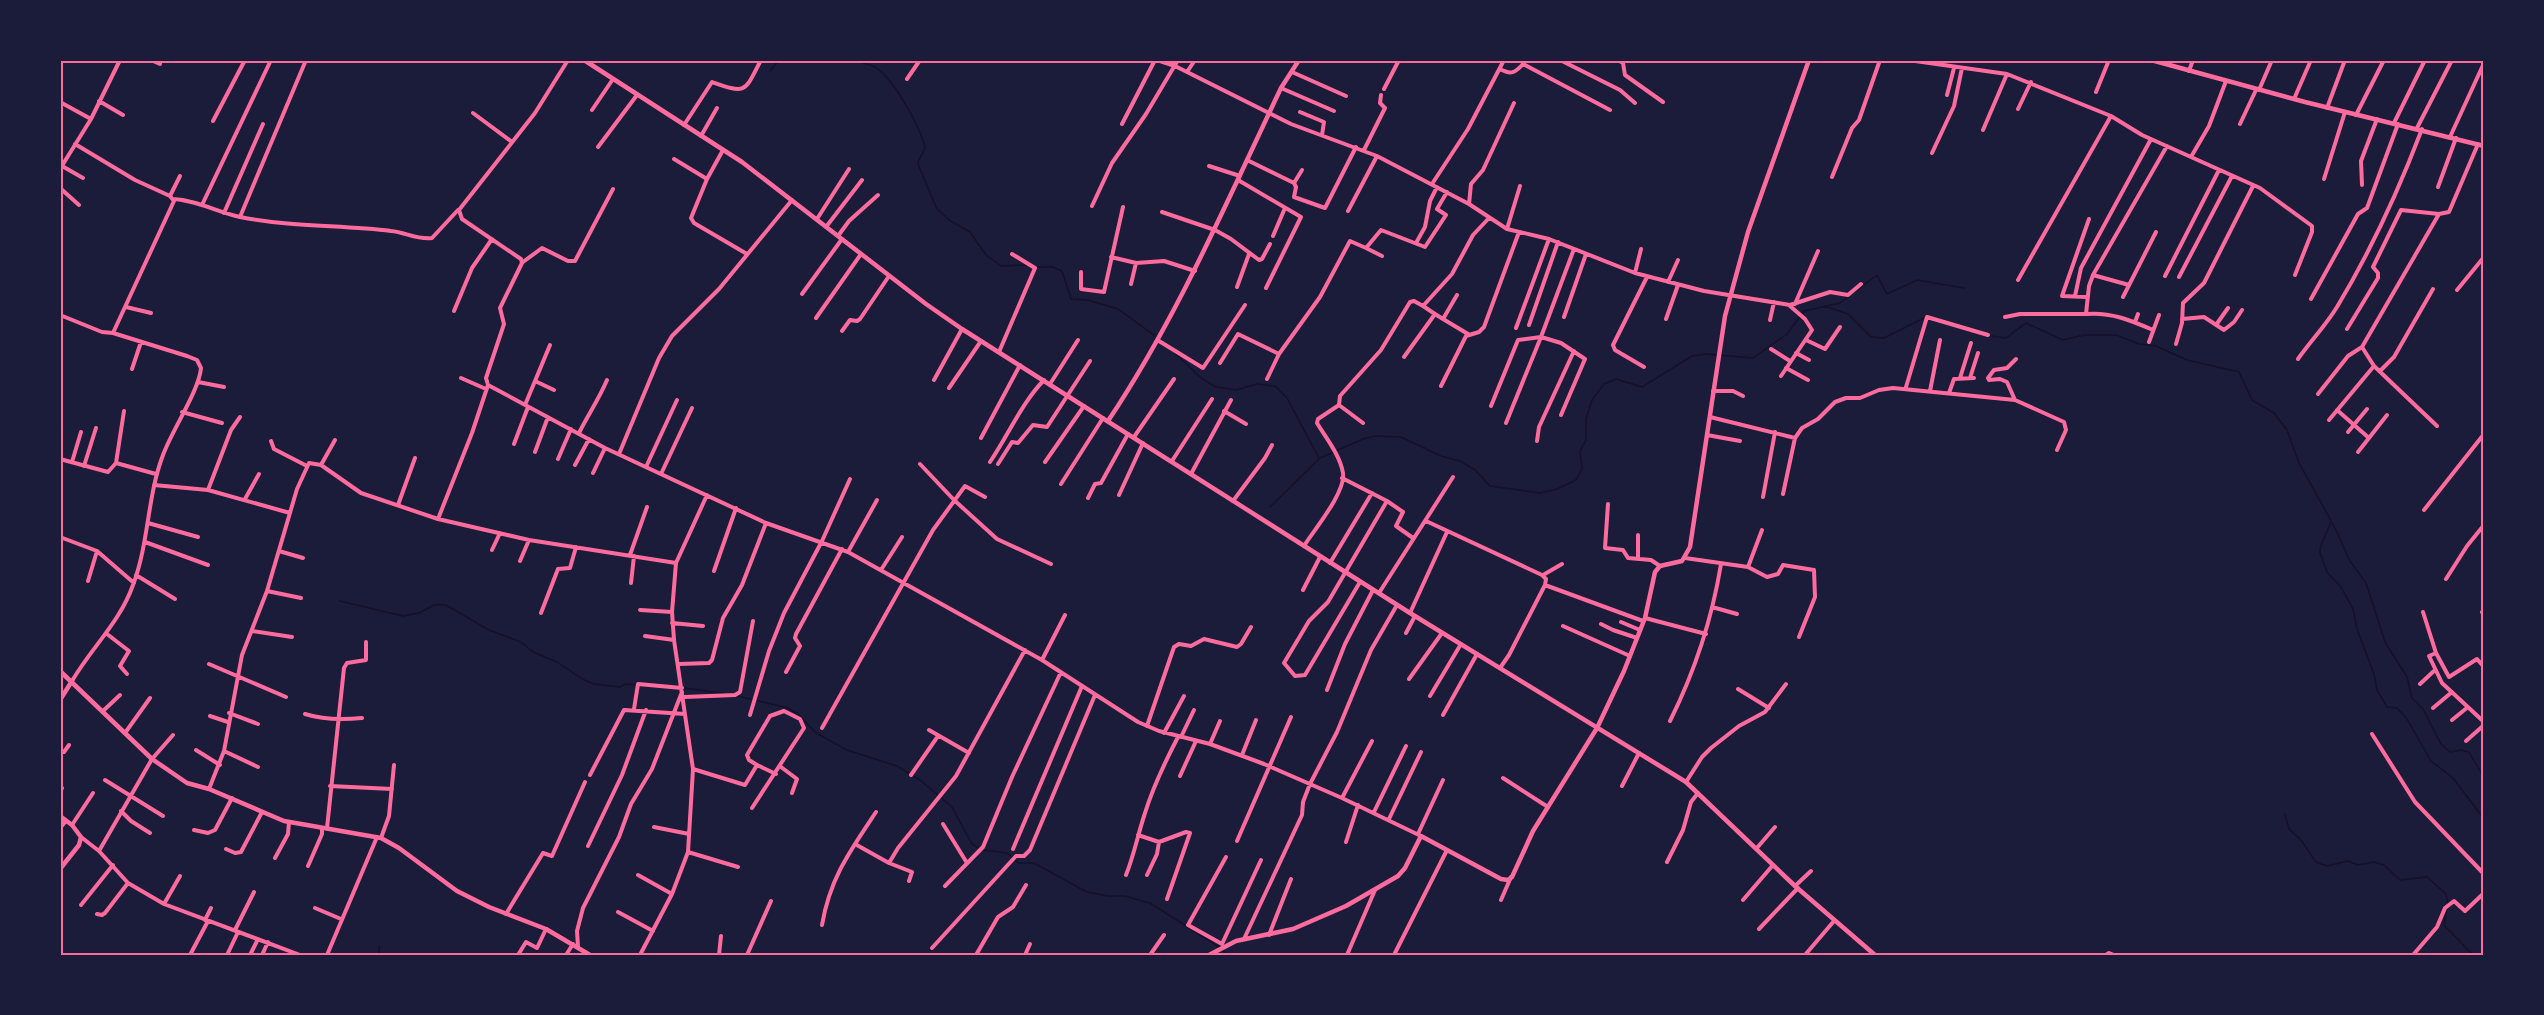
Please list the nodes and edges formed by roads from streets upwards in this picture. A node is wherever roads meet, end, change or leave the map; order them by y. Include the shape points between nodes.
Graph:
1 (120, 60) edge
2 (151, 60) edge
3 (245, 60) edge
4 (271, 60) edge
5 (306, 60) edge
6 (568, 60) edge
7 (584, 60) edge
8 (761, 60) edge
9 (920, 60) edge
10 (1156, 60) edge
11 (1178, 60) edge
12 (1195, 60) edge
13 (1299, 60) edge
14 (1399, 60) edge
15 (1504, 60) edge
16 (1560, 60) edge
17 (1618, 60) edge
18 (1809, 60) edge
19 (1880, 60) edge
20 (1908, 60) edge
21 (2109, 60) edge
22 (2151, 60) edge
23 (2193, 60) edge
24 (2271, 60) edge
25 (2311, 60) edge
26 (2345, 60) edge
27 (2384, 60) edge
28 (2425, 60) edge
29 (2452, 60) edge
30 (160, 63) dead end
31 (2484, 63) edge
32 (1175, 66) junction
33 (1954, 68) junction
34 (1962, 68) junction
35 (1500, 69) junction
36 (1187, 72) junction
37 (1292, 72) junction
38 (2189, 72) junction
39 (2007, 74) junction
40 (613, 79) junction
41 (907, 79) dead end
42 (2226, 81) junction
43 (2031, 82) junction
44 (1281, 88) junction
45 (1384, 89) dead end
46 (2258, 90) junction
47 (2096, 92) dead end
48 (637, 95) junction
49 (1381, 95) dead end
50 (1947, 95) dead end
51 (1346, 96) dead end
52 (2294, 99) junction
53 (99, 101) junction
54 (60, 102) edge
55 (1663, 102) dead end
56 (1514, 103) dead end
57 (1635, 103) dead end
58 (717, 108) dead end
59 (2327, 108) junction
60 (2018, 109) dead end
61 (592, 110) dead end
62 (1610, 110) dead end
63 (1334, 111) dead end
64 (1300, 112) dead end
65 (2345, 112) junction
66 (473, 113) dead end
67 (1269, 114) junction
68 (123, 115) dead end
69 (2356, 115) junction
70 (2111, 116) junction
71 (90, 119) junction
72 (2377, 119) junction
73 (213, 121) dead end
74 (263, 124) dead end
75 (1122, 124) dead end
76 (2240, 124) dead end
77 (2396, 124) junction
78 (684, 125) junction
79 (2420, 129) junction
80 (1983, 130) dead end
81 (1322, 135) junction
82 (701, 136) junction
83 (2453, 137) junction
84 (2151, 139) junction
85 (512, 142) junction
86 (75, 144) junction
87 (2481, 145) edge
88 (2167, 146) junction
89 (598, 147) dead end
90 (1356, 147) junction
91 (723, 150) junction
92 (1365, 150) junction
93 (1932, 153) dead end
94 (1377, 156) junction
95 (2191, 157) junction
96 (674, 159) dead end
97 (1247, 159) junction
98 (1209, 166) dead end
99 (61, 168) edge
100 (849, 169) dead end
101 (1302, 170) dead end
102 (2219, 170) junction
103 (180, 176) dead end
104 (2232, 176) junction
105 (1832, 177) dead end
106 (83, 178) dead end
107 (1239, 178) junction
108 (707, 179) junction
109 (2324, 179) dead end
110 (862, 180) dead end
111 (1294, 183) junction
112 (1432, 184) junction
113 (2362, 185) dead end
114 (1520, 186) dead end
115 (2253, 186) junction
116 (1437, 187) junction
117 (2438, 187) dead end
118 (60, 188) edge
119 (613, 189) dead end
120 (1447, 192) junction
121 (878, 195) dead end
122 (171, 197) junction
123 (792, 200) junction
124 (1469, 204) junction
125 (79, 205) dead end
126 (202, 205) junction
127 (1092, 206) dead end
128 (1123, 207) dead end
129 (1286, 208) junction
130 (459, 210) junction
131 (1348, 211) dead end
132 (1162, 212) dead end
133 (224, 213) junction
134 (2439, 214) junction
135 (240, 217) junction
136 (1489, 218) junction
137 (817, 219) junction
138 (2089, 219) dead end
139 (826, 227) junction
140 (1507, 229) junction
141 (1215, 230) junction
142 (1519, 231) junction
143 (2156, 232) dead end
144 (1273, 236) dead end
145 (840, 237) junction
146 (1549, 238) junction
147 (492, 239) junction
148 (1558, 242) junction
149 (1416, 243) junction
150 (1270, 244) dead end
151 (1366, 248) junction
152 (1574, 249) junction
153 (1641, 249) dead end
154 (1818, 251) dead end
155 (747, 254) junction
156 (861, 254) junction
157 (1012, 254) dead end
158 (1249, 254) junction
159 (1586, 254) junction
160 (1382, 256) dead end
161 (1111, 257) junction
162 (2484, 257) edge
163 (1678, 260) dead end
164 (522, 263) junction
165 (1136, 263) junction
166 (1195, 271) junction
167 (1081, 272) dead end
168 (1635, 273) junction
169 (2093, 274) junction
170 (2295, 275) dead end
171 (889, 276) junction
172 (2165, 276) dead end
173 (1647, 277) junction
174 (2179, 277) dead end
175 (2018, 280) dead end
176 (1668, 282) junction
177 (1131, 284) dead end
178 (1861, 284) dead end
179 (1678, 285) junction
180 (2129, 285) junction
181 (1237, 286) dead end
182 (1266, 288) dead end
183 (2433, 289) dead end
184 (2457, 290) dead end
185 (802, 294) dead end
186 (1457, 295) dead end
187 (1731, 296) junction
188 (2075, 296) junction
189 (2088, 297) junction
190 (2124, 297) dead end
191 (2311, 298) dead end
192 (1774, 302) junction
193 (1245, 305) dead end
194 (1792, 305) junction
195 (1423, 306) junction
196 (126, 307) junction
197 (2228, 308) dead end
198 (2242, 310) dead end
199 (454, 311) dead end
200 (151, 313) dead end
201 (1435, 314) junction
202 (2086, 314) junction
203 (2138, 314) dead end
204 (60, 315) edge
205 (2159, 315) dead end
206 (1564, 317) dead end
207 (2005, 317) dead end
208 (816, 318) dead end
209 (1443, 319) junction
210 (1666, 319) dead end
211 (2182, 319) junction
212 (1770, 320) dead end
213 (2135, 322) junction
214 (2216, 325) junction
215 (1528, 326) dead end
216 (1840, 327) dead end
217 (1516, 328) dead end
218 (962, 329) junction
219 (2347, 329) dead end
220 (2153, 330) junction
221 (842, 331) dead end
222 (113, 333) junction
223 (1468, 334) junction
224 (1988, 334) dead end
225 (1541, 337) junction
226 (981, 340) junction
227 (1078, 340) dead end
228 (1806, 340) junction
229 (1940, 340) dead end
230 (1159, 341) junction
231 (141, 342) junction
232 (2149, 342) dead end
233 (1971, 343) dead end
234 (2176, 344) dead end
235 (550, 345) dead end
236 (2362, 347) junction
237 (1771, 349) dead end
238 (1574, 351) junction
239 (999, 352) junction
240 (1978, 352) dead end
241 (1279, 354) junction
242 (1796, 354) junction
243 (1404, 357) dead end
244 (2016, 359) dead end
245 (2298, 359) dead end
246 (1809, 360) dead end
247 (1090, 361) dead end
248 (1790, 362) junction
249 (1220, 363) dead end
250 (1020, 365) junction
251 (2374, 366) junction
252 (1644, 368) dead end
253 (1786, 368) junction
254 (132, 369) dead end
255 (2380, 371) junction
256 (1781, 376) dead end
257 (461, 378) dead end
258 (1960, 378) junction
259 (1174, 379) dead end
260 (1267, 379) dead end
261 (607, 380) dead end
262 (934, 380) dead end
263 (1044, 380) junction
264 (1808, 380) dead end
265 (535, 381) junction
266 (198, 382) junction
267 (1050, 384) junction
268 (1441, 386) dead end
269 (224, 387) dead end
270 (487, 387) junction
271 (1906, 387) junction
272 (950, 388) dead end
273 (554, 390) dead end
274 (1713, 391) junction
275 (1930, 391) junction
276 (1949, 393) junction
277 (2318, 394) dead end
278 (1069, 396) junction
279 (1743, 396) dead end
280 (1212, 399) dead end
281 (677, 400) dead end
282 (1231, 400) dead end
283 (2014, 400) junction
284 (1339, 405) junction
285 (527, 406) junction
286 (1084, 406) junction
287 (1491, 406) dead end
288 (692, 408) dead end
289 (2337, 410) junction
290 (2367, 410) dead end
291 (124, 411) dead end
292 (1224, 411) junction
293 (182, 412) junction
294 (1562, 415) dead end
295 (2387, 415) dead end
296 (240, 417) dead end
297 (548, 417) junction
298 (1710, 417) junction
299 (1106, 420) junction
300 (2329, 420) dead end
301 (222, 423) dead end
302 (1363, 423) dead end
303 (1506, 423) dead end
304 (1245, 424) dead end
305 (2354, 425) junction
306 (2437, 426) dead end
307 (96, 428) dead end
308 (571, 429) junction
309 (81, 432) dead end
310 (1775, 432) junction
311 (2348, 432) dead end
312 (579, 433) junction
313 (1128, 434) junction
314 (2484, 434) edge
315 (1707, 435) junction
316 (1134, 437) junction
317 (981, 438) dead end
318 (1795, 438) junction
319 (2369, 438) junction
320 (589, 439) junction
321 (335, 440) dead end
322 (271, 441) dead end
323 (1537, 441) dead end
324 (1740, 441) dead end
325 (1143, 443) junction
326 (514, 444) dead end
327 (1272, 445) dead end
328 (605, 448) junction
329 (2057, 450) dead end
330 (535, 452) dead end
331 (2358, 452) dead end
332 (619, 454) junction
333 (415, 458) dead end
334 (60, 459) edge
335 (558, 459) dead end
336 (1172, 461) junction
337 (72, 462) junction
338 (990, 462) dead end
339 (1045, 462) dead end
340 (116, 463) junction
341 (309, 464) junction
342 (920, 464) dead end
343 (998, 464) dead end
344 (321, 465) junction
345 (575, 465) dead end
346 (84, 466) junction
347 (646, 467) junction
348 (593, 473) dead end
349 (156, 474) junction
350 (259, 474) dead end
351 (662, 474) junction
352 (1191, 474) junction
353 (1453, 477) dead end
354 (1342, 478) junction
355 (850, 479) dead end
356 (1061, 483) dead end
357 (154, 485) junction
358 (208, 490) junction
359 (1372, 493) junction
360 (1784, 494) dead end
361 (707, 495) junction
362 (1119, 495) dead end
363 (986, 497) dead end
364 (1763, 497) dead end
365 (1088, 498) dead end
366 (245, 499) junction
367 (877, 500) dead end
368 (954, 500) junction
369 (1233, 501) junction
370 (1387, 501) junction
371 (1608, 504) dead end
372 (398, 505) junction
373 (647, 507) dead end
374 (736, 508) junction
375 (2424, 510) dead end
376 (290, 513) junction
377 (438, 519) junction
378 (1426, 521) junction
379 (148, 523) junction
380 (766, 523) junction
381 (2484, 525) edge
382 (1762, 530) dead end
383 (500, 532) junction
384 (1447, 532) junction
385 (1638, 535) dead end
386 (60, 537) edge
387 (198, 537) dead end
388 (902, 537) dead end
389 (1413, 538) junction
390 (529, 540) junction
391 (822, 541) junction
392 (145, 542) junction
393 (1304, 546) junction
394 (576, 547) junction
395 (842, 549) junction
396 (492, 550) dead end
397 (97, 551) junction
398 (279, 551) junction
399 (848, 552) junction
400 (632, 556) junction
401 (1320, 557) junction
402 (303, 558) dead end
403 (1638, 558) junction
404 (1685, 558) junction
405 (520, 561) dead end
406 (676, 562) junction
407 (1330, 563) junction
408 (1051, 564) dead end
409 (1562, 564) dead end
410 (1720, 564) junction
411 (208, 565) dead end
412 (1660, 566) junction
413 (1748, 567) junction
414 (881, 570) junction
415 (714, 571) dead end
416 (136, 574) junction
417 (1344, 575) junction
418 (1542, 575) junction
419 (2446, 579) dead end
420 (88, 581) dead end
421 (905, 582) junction
422 (1360, 582) junction
423 (134, 583) junction
424 (630, 583) dead end
425 (1545, 585) junction
426 (1303, 590) dead end
427 (1373, 590) junction
428 (267, 591) junction
429 (1379, 593) junction
430 (301, 598) dead end
431 (175, 599) dead end
432 (1397, 605) junction
433 (1712, 607) junction
434 (640, 610) dead end
435 (672, 612) junction
436 (2423, 612) dead end
437 (541, 613) dead end
438 (1412, 614) junction
439 (1737, 614) dead end
440 (1065, 615) dead end
441 (1644, 619) junction
442 (753, 621) dead end
443 (1621, 622) dead end
444 (672, 623) junction
445 (1601, 624) dead end
446 (703, 626) dead end
447 (1563, 626) dead end
448 (1251, 627) dead end
449 (1640, 630) junction
450 (252, 631) junction
451 (1406, 633) dead end
452 (1442, 633) junction
453 (107, 634) junction
454 (1706, 634) junction
455 (645, 636) dead end
456 (1798, 636) dead end
457 (291, 637) dead end
458 (1637, 638) junction
459 (674, 639) junction
460 (366, 642) dead end
461 (1461, 644) junction
462 (1025, 650) junction
463 (2436, 653) junction
464 (1477, 654) junction
465 (1630, 656) junction
466 (1042, 660) junction
467 (209, 664) dead end
468 (678, 664) junction
469 (2484, 667) edge
470 (1500, 668) junction
471 (2435, 670) junction
472 (60, 671) edge
473 (786, 672) dead end
474 (1061, 672) junction
475 (127, 674) dead end
476 (236, 675) junction
477 (1409, 679) dead end
478 (72, 681) junction
479 (1786, 684) dead end
480 (2420, 684) dead end
481 (1082, 686) junction
482 (683, 689) junction
483 (1737, 689) dead end
484 (1327, 690) dead end
485 (2452, 692) junction
486 (120, 694) dead end
487 (1095, 695) junction
488 (1184, 696) dead end
489 (1430, 696) dead end
490 (286, 697) dead end
491 (684, 697) junction
492 (150, 698) dead end
493 (60, 700) edge
494 (2468, 707) junction
495 (1769, 708) junction
496 (2433, 708) dead end
497 (634, 709) junction
498 (646, 710) junction
499 (1194, 710) dead end
500 (103, 711) junction
501 (229, 713) junction
502 (304, 714) dead end
503 (672, 714) junction
504 (685, 714) junction
505 (750, 715) dead end
506 (1443, 715) dead end
507 (210, 716) dead end
508 (1291, 717) dead end
509 (362, 718) dead end
510 (339, 720) junction
511 (1256, 720) dead end
512 (2452, 720) dead end
513 (1220, 721) dead end
514 (1670, 721) dead end
515 (228, 722) junction
516 (258, 723) dead end
517 (2484, 723) edge
518 (1147, 726) junction
519 (822, 728) dead end
520 (1598, 728) junction
521 (929, 730) dead end
522 (1164, 733) junction
523 (125, 734) junction
524 (2372, 734) dead end
525 (173, 735) dead end
526 (938, 736) junction
527 (1180, 737) junction
528 (1196, 741) junction
529 (1372, 741) dead end
530 (2466, 741) dead end
531 (1210, 744) junction
532 (69, 745) dead end
533 (1406, 746) dead end
534 (196, 750) dead end
535 (60, 751) edge
536 (224, 752) junction
537 (1421, 752) dead end
538 (969, 753) junction
539 (1639, 753) junction
540 (1242, 755) junction
541 (153, 759) junction
542 (220, 765) junction
543 (394, 765) dead end
544 (757, 765) junction
545 (258, 767) dead end
546 (781, 767) junction
547 (1271, 767) junction
548 (693, 769) junction
549 (776, 774) junction
550 (590, 775) dead end
551 (911, 776) dead end
552 (1180, 776) dead end
553 (1503, 777) dead end
554 (105, 780) dead end
555 (1443, 780) dead end
556 (585, 782) dead end
557 (1686, 782) junction
558 (1310, 784) junction
559 (330, 786) junction
560 (1622, 786) dead end
561 (209, 789) junction
562 (392, 789) junction
563 (93, 793) dead end
564 (792, 793) dead end
565 (1698, 793) junction
566 (130, 796) junction
567 (232, 798) junction
568 (1342, 798) junction
569 (1358, 805) junction
570 (1548, 807) junction
571 (752, 808) dead end
572 (122, 811) junction
573 (262, 812) junction
574 (876, 812) dead end
575 (1374, 812) junction
576 (60, 816) edge
577 (163, 816) dead end
578 (1389, 819) junction
579 (66, 821) junction
580 (289, 822) junction
581 (943, 824) dead end
582 (72, 825) junction
583 (654, 827) dead end
584 (1775, 827) dead end
585 (60, 828) edge
586 (325, 828) junction
587 (194, 830) dead end
588 (150, 833) dead end
589 (689, 834) junction
590 (1138, 835) junction
591 (1419, 835) junction
592 (81, 837) junction
593 (380, 837) junction
594 (1237, 841) dead end
595 (1159, 842) junction
596 (1346, 842) dead end
597 (855, 844) junction
598 (588, 846) dead end
599 (226, 849) dead end
600 (1013, 849) dead end
601 (1756, 849) junction
602 (99, 850) junction
603 (1447, 850) junction
604 (688, 852) junction
605 (1226, 857) dead end
606 (275, 858) dead end
607 (1261, 860) dead end
608 (1667, 862) dead end
609 (889, 863) junction
610 (967, 863) junction
611 (113, 865) junction
612 (1773, 865) junction
613 (308, 866) dead end
614 (738, 867) dead end
615 (60, 869) edge
616 (1810, 871) dead end
617 (2484, 874) edge
618 (638, 875) dead end
619 (1126, 875) dead end
620 (1147, 875) dead end
621 (180, 876) dead end
622 (1512, 877) junction
623 (1291, 879) dead end
624 (909, 881) dead end
625 (128, 883) junction
626 (1026, 885) dead end
627 (945, 886) dead end
628 (1796, 887) junction
629 (1375, 889) junction
630 (254, 892) dead end
631 (2484, 893) edge
632 (672, 894) junction
633 (1167, 899) dead end
634 (1501, 900) dead end
635 (1743, 900) dead end
636 (771, 901) dead end
637 (164, 904) junction
638 (81, 905) dead end
639 (211, 908) dead end
640 (315, 908) dead end
641 (618, 912) dead end
642 (98, 914) dead end
643 (506, 914) junction
644 (341, 919) junction
645 (206, 920) junction
646 (1834, 921) junction
647 (822, 925) dead end
648 (546, 929) junction
649 (1759, 929) dead end
650 (236, 931) junction
651 (653, 931) junction
652 (1164, 934) dead end
653 (1269, 935) junction
654 (721, 936) dead end
655 (258, 939) junction
656 (1244, 939) junction
657 (268, 942) junction
658 (1030, 944) dead end
659 (1223, 944) junction
660 (575, 945) junction
661 (932, 948) dead end
662 (294, 954) edge
663 (190, 955) edge
664 (227, 955) edge
665 (250, 955) edge
666 (262, 955) edge
667 (300, 955) edge
668 (327, 955) edge
669 (518, 955) edge
670 (566, 955) edge
671 (590, 955) edge
672 (640, 955) edge
673 (719, 955) edge
674 (747, 955) edge
675 (976, 955) edge
676 (1025, 955) edge
677 (1150, 955) edge
678 (1209, 955) edge
679 (1347, 955) edge
680 (1394, 955) edge
681 (1805, 955) edge
682 (1875, 955) edge
683 (2106, 955) edge
684 (2114, 955) edge
685 (2413, 955) edge

1 - 53 street
2 - 30 street
3 - 73 street
4 - 126 street
5 - 135 street
6 - 85 street
7 - 40 street
8 - 78 street via 743,89 731,90 712,82
9 - 41 street
10 - 32 street
10 - 75 street
11 - 32 street
12 - 36 street
13 - 37 street
14 - 45 street
15 - 35 street
16 - 57 street via 1620,90
17 - 55 street via 1623,63 1625,75
18 - 187 street via 1748,232
19 - 105 street via 1859,120
20 - 33 street
21 - 47 street
22 - 38 street
23 - 38 street
24 - 46 street
25 - 52 street
26 - 59 street
27 - 69 street
28 - 77 street
29 - 79 street
31 - 83 street
32 - 36 street
32 - 127 street via 1112,163
33 - 34 street
33 - 50 street
34 - 39 street
34 - 93 street via 1954,106
35 - 62 street via 1515,72 1523,64
35 - 112 street
36 - 67 street
37 - 44 street
37 - 51 street
38 - 42 street
39 - 43 street
39 - 80 street
40 - 48 street
40 - 61 street
42 - 46 street
42 - 95 street via 2209,126
43 - 60 street
43 - 70 street
44 - 63 street
44 - 67 street
46 - 52 street
46 - 76 street
48 - 78 street
48 - 89 street
49 - 92 street via 1384,108
52 - 59 street
53 - 68 street
53 - 71 street
54 - 71 street
56 - 124 street via 1483,170 1471,184
58 - 82 street
59 - 65 street
64 - 81 street via 1325,123
65 - 69 street
65 - 109 street
66 - 85 street
67 - 81 street
67 - 97 street
69 - 72 street
70 - 84 street
70 - 175 street
71 - 86 street
72 - 77 street
72 - 113 street via 2361,161
74 - 133 street
77 - 79 street
77 - 191 street via 2367,208 2358,214
78 - 82 street
79 - 83 street
79 - 245 street via 2382,226 2336,309
81 - 90 street
82 - 91 street
83 - 87 street
83 - 117 street
84 - 88 street
84 - 188 street via 2081,268
85 - 130 street
86 - 99 street
86 - 122 street
87 - 134 street via 2450,211
88 - 95 street
88 - 169 street
90 - 92 street
90 - 111 street via 1325,208 1294,197
91 - 108 street
91 - 123 street
92 - 94 street
94 - 112 street
94 - 131 street
95 - 102 street
96 - 108 street
97 - 107 street
97 - 111 street
98 - 107 street
99 - 106 street
100 - 137 street
101 - 111 street
102 - 104 street
102 - 172 street
103 - 122 street
104 - 115 street
104 - 174 street
107 - 129 street
107 - 141 street
108 - 155 street via 691,214 692,220
110 - 139 street
112 - 116 street
114 - 140 street
115 - 170 street via 2312,226
115 - 211 street via 2204,283 2183,303
116 - 120 street
116 - 149 street
118 - 125 street
119 - 164 street via 575,261 542,248
120 - 124 street
120 - 149 street via 1437,209 1446,215 1427,246
121 - 145 street via 849,221
122 - 126 street
122 - 196 street via 174,204
123 - 137 street
123 - 155 street
124 - 136 street
126 - 133 street
128 - 161 street
129 - 144 street
129 - 182 street via 1301,219
130 - 135 street via 432,238 425,239 390,230
130 - 147 street via 462,219
132 - 141 street
133 - 135 street
134 - 219 street via 2401,210 2373,267 2378,278
134 - 236 street
136 - 140 street
136 - 195 street via 1473,235 1452,274
137 - 139 street
138 - 188 street via 2062,296
139 - 145 street
140 - 142 street
141 - 158 street
141 - 166 street
142 - 146 street
142 - 223 street via 1484,327
143 - 180 street
145 - 156 street
145 - 185 street
146 - 148 street
146 - 217 street
147 - 164 street
147 - 199 street via 472,268
148 - 152 street
148 - 215 street
149 - 151 street via 1381,230
150 - 158 street via 1261,260
151 - 160 street
151 - 241 street via 1350,241 1320,297
152 - 159 street
152 - 225 street
153 - 168 street
154 - 194 street
155 - 332 street via 672,336
156 - 171 street
156 - 208 street
157 - 239 street via 1035,269
158 - 181 street
159 - 168 street
159 - 206 street
161 - 165 street
161 - 167 street via 1106,290 1101,293 1081,289
162 - 184 street
163 - 176 street
164 - 270 street via 500,308 504,322 486,378
165 - 166 street via 1164,261
165 - 177 street
166 - 230 street
168 - 173 street
169 - 180 street
169 - 189 street
171 - 218 street
171 - 221 street via 860,319 850,320
173 - 176 street
173 - 252 street via 1613,345
176 - 179 street
178 - 194 street via 1850,295 1830,292
179 - 187 street
179 - 210 street
180 - 190 street
183 - 255 street via 2394,357
186 - 209 street
187 - 192 street
187 - 274 street
188 - 189 street
189 - 202 street
192 - 194 street
192 - 212 street
193 - 230 street via 1203,368
194 - 228 street via 1812,327
195 - 201 street
195 - 284 street via 1410,302 1381,350 1340,396
196 - 200 street
196 - 222 street
197 - 214 street
198 - 214 street via 2227,330
201 - 209 street
201 - 243 street
202 - 207 street
202 - 213 street via 2106,314
203 - 213 street
204 - 222 street
205 - 220 street
209 - 223 street
211 - 214 street via 2204,317
211 - 234 street
213 - 220 street
216 - 228 street via 1825,349
218 - 226 street
218 - 262 street
220 - 232 street
222 - 231 street
223 - 268 street
224 - 271 street via 1927,317
225 - 238 street
225 - 287 street via 1518,340
225 - 303 street
226 - 239 street
226 - 272 street
227 - 267 street
228 - 242 street
229 - 275 street
230 - 299 street
231 - 254 street
231 - 266 street via 197,360 201,368
233 - 258 street
235 - 265 street
236 - 251 street
236 - 277 street via 2348,356
237 - 248 street
238 - 294 street via 1585,361
238 - 323 street via 1539,427
239 - 250 street
240 - 258 street via 1972,378
241 - 249 street via 1238,334
241 - 260 street
242 - 246 street
242 - 248 street
244 - 283 street via 2007,368 1994,370 1988,378 2007,381
247 - 278 street
248 - 253 street
250 - 263 street
250 - 317 street
251 - 255 street
251 - 289 street
253 - 256 street
253 - 264 street
255 - 306 street
257 - 270 street
258 - 276 street via 1953,380
259 - 316 street
261 - 312 street
263 - 267 street
263 - 338 street via 1024,402
265 - 273 street
265 - 285 street
266 - 269 street
266 - 293 street
267 - 278 street
270 - 285 street
270 - 377 street
271 - 275 street
271 - 318 street via 1879,390 1857,399 1842,398
274 - 279 street via 1733,391
274 - 298 street
275 - 276 street
276 - 283 street
278 - 286 street
278 - 343 street via 1047,427 1033,425 1018,443 1011,442
280 - 336 street
281 - 347 street
282 - 292 street
283 - 329 street via 2064,422 2066,435
284 - 302 street
284 - 354 street via 1317,422 1335,453
285 - 297 street
285 - 326 street
286 - 299 street
286 - 339 street
288 - 351 street
289 - 300 street
289 - 305 street
290 - 305 street
291 - 340 street
292 - 304 street
292 - 352 street
293 - 301 street
293 - 349 street
295 - 319 street
296 - 358 street via 231,430
297 - 308 street
297 - 330 street
298 - 310 street
298 - 315 street
299 - 313 street
299 - 356 street
305 - 311 street
305 - 319 street
307 - 346 street
308 - 312 street
308 - 335 street
309 - 337 street
310 - 318 street
310 - 364 street
312 - 320 street
313 - 316 street
313 - 365 street via 1101,483 1095,484
314 - 375 street
315 - 324 street
315 - 404 street
316 - 325 street
318 - 360 street
319 - 331 street
320 - 328 street
320 - 345 street
321 - 344 street
322 - 341 street via 274,449
325 - 336 street
325 - 362 street
327 - 369 street
328 - 332 street
328 - 348 street
332 - 347 street
333 - 372 street
334 - 337 street
336 - 352 street
337 - 346 street
340 - 346 street via 108,472
340 - 349 street
341 - 344 street
341 - 376 street
342 - 368 street
344 - 372 street via 361,493
347 - 351 street
349 - 357 street
350 - 366 street
351 - 361 street
352 - 369 street
353 - 378 street
354 - 359 street
354 - 393 street via 1333,502
355 - 391 street
357 - 358 street
357 - 379 street
358 - 366 street
359 - 370 street
359 - 407 street
361 - 374 street
361 - 406 street
363 - 368 street via 965,486
366 - 376 street
367 - 399 street
368 - 408 street via 997,539
368 - 421 street
369 - 393 street
370 - 389 street via 1403,512 1396,526
370 - 417 street
371 - 403 street via 1605,548 1623,550 1628,558
372 - 377 street
373 - 400 street
374 - 380 street
374 - 415 street
376 - 398 street
377 - 383 street
378 - 384 street
378 - 389 street
379 - 387 street
379 - 392 street
380 - 391 street
380 - 468 street via 742,585 723,618 712,660
381 - 419 street
382 - 413 street
383 - 390 street
383 - 396 street
384 - 418 street
384 - 438 street
385 - 403 street
386 - 397 street
388 - 414 street
389 - 429 street
390 - 394 street
390 - 405 street
391 - 395 street
391 - 505 street via 784,614
392 - 411 street
392 - 416 street
393 - 401 street
394 - 400 street
394 - 437 street via 570,568 558,569
395 - 399 street
395 - 473 street via 796,634 800,646
397 - 420 street
397 - 423 street
398 - 402 street
398 - 428 street
399 - 414 street
400 - 406 street
400 - 424 street
401 - 407 street
401 - 426 street
403 - 412 street
404 - 410 street
404 - 412 street
406 - 435 street
407 - 417 street
409 - 418 street
410 - 413 street
410 - 433 street
412 - 441 street
413 - 456 street via 1767,578 1778,574 1783,565 1814,570 1815,597
414 - 421 street
416 - 423 street
416 - 431 street
417 - 422 street
417 - 422 street via 1323,609 1309,621 1284,665 1295,676 1302,677
418 - 425 street
421 - 462 street
421 - 519 street
422 - 427 street
423 - 453 street
425 - 441 street
425 - 470 street
427 - 429 street
427 - 484 street
428 - 430 street
428 - 450 street
429 - 432 street
432 - 438 street
432 - 558 street via 1371,650
433 - 439 street
433 - 454 street
434 - 435 street
435 - 444 street
436 - 463 street
438 - 451 street
438 - 452 street
440 - 466 street
441 - 449 street
441 - 454 street
442 - 491 street via 740,692
443 - 449 street
444 - 446 street
444 - 459 street
445 - 458 street
447 - 465 street
448 - 518 street via 1237,647 1204,639 1191,646 1174,647
449 - 458 street
450 - 457 street
450 - 476 street
452 - 461 street
452 - 477 street
453 - 475 street via 129,651 120,666
453 - 478 street
454 - 514 street
455 - 459 street
458 - 465 street
459 - 468 street
460 - 510 street via 366,660 347,663 344,668
461 - 464 street
461 - 489 street
462 - 466 street
462 - 538 street
463 - 469 street via 2449,677 2477,659
463 - 471 street via 2429,657
464 - 470 street
464 - 506 street
465 - 520 street
466 - 474 street
467 - 476 street
468 - 482 street
470 - 520 street
471 - 480 street
471 - 485 street
472 - 478 street
474 - 481 street
474 - 610 street via 983,847
476 - 490 street
476 - 501 street
478 - 493 street
478 - 500 street
479 - 495 street
481 - 487 street
481 - 600 street
482 - 491 street
482 - 497 street via 638,684
482 - 503 street
483 - 495 street
485 - 494 street
485 - 496 street
486 - 500 street
487 - 518 street
487 - 661 street via 1030,850 1016,856
488 - 522 street
491 - 504 street
492 - 523 street
494 - 512 street
494 - 517 street
495 - 557 street via 1711,748
497 - 498 street
497 - 550 street via 621,714
498 - 503 street
498 - 598 street via 622,775
499 - 527 street
500 - 523 street
501 - 515 street
501 - 516 street
502 - 510 street
503 - 504 street
503 - 660 street via 652,769 583,908
504 - 548 street
507 - 515 street
508 - 547 street
509 - 510 street
510 - 559 street
511 - 540 street
513 - 531 street
515 - 536 street
517 - 530 street
518 - 522 street
520 - 539 street
520 - 570 street
521 - 526 street
522 - 527 street
523 - 541 street
524 - 617 street via 2415,801
525 - 541 street
526 - 538 street
526 - 551 street
527 - 528 street
527 - 590 street via 1152,791
528 - 531 street
528 - 552 street
529 - 568 street
531 - 540 street
532 - 535 street via 64,752
533 - 575 street
534 - 542 street
536 - 542 street
536 - 545 street
537 - 578 street
538 - 609 street via 956,776
539 - 557 street
539 - 560 street
540 - 547 street
541 - 561 street via 187,783
541 - 566 street
542 - 561 street
543 - 562 street
544 - 546 street via 747,755 770,716 784,711 800,719 804,728
544 - 548 street via 743,785
544 - 549 street
546 - 549 street
546 - 564 street via 797,780
547 - 558 street
547 - 594 street
548 - 589 street
549 - 571 street
553 - 570 street
554 - 566 street
555 - 591 street
556 - 643 street via 552,856 543,853
557 - 565 street
558 - 568 street
558 - 656 street via 1302,815
559 - 562 street
559 - 586 street
561 - 567 street
562 - 593 street via 389,816
563 - 582 street
565 - 601 street
565 - 608 street via 1690,802 1682,833
566 - 572 street
566 - 577 street
567 - 573 street
567 - 587 street via 215,830
568 - 569 street
569 - 575 street
569 - 596 street
570 - 622 street
572 - 588 street
572 - 602 street
573 - 580 street
573 - 599 street via 241,852
574 - 597 street
575 - 578 street
576 - 579 street
578 - 591 street
579 - 582 street
579 - 585 street
580 - 586 street
580 - 606 street via 288,834
581 - 610 street
582 - 592 street
583 - 589 street
584 - 601 street
586 - 593 street
586 - 613 street
589 - 604 street
590 - 595 street
590 - 619 street
591 - 603 street
591 - 629 street via 1402,872
592 - 602 street
592 - 615 street
593 - 643 street via 457,891
593 - 644 street
595 - 620 street
595 - 633 street via 1190,834
597 - 609 street
597 - 647 street via 834,878
601 - 612 street
602 - 611 street
603 - 622 street via 1504,880
603 - 680 street
604 - 614 street
604 - 632 street
605 - 659 street via 1188,925
607 - 659 street
609 - 624 street via 912,872
610 - 627 street
611 - 625 street
611 - 638 street
612 - 628 street
612 - 635 street
616 - 628 street
618 - 632 street
621 - 637 street
622 - 634 street
623 - 653 street
625 - 637 street
625 - 642 street via 105,913
626 - 675 street via 1013,907 998,917
628 - 646 street
628 - 649 street
629 - 653 street via 1309,923
629 - 679 street
630 - 650 street
631 - 685 street via 2465,911 2454,901 2450,903
632 - 651 street
636 - 674 street
637 - 645 street
639 - 645 street
640 - 644 street
641 - 651 street
643 - 648 street
644 - 668 street
645 - 650 street
645 - 663 street
646 - 681 street
646 - 682 street
648 - 660 street
648 - 669 street via 537,948 526,942
650 - 655 street
650 - 664 street
651 - 672 street
652 - 677 street
653 - 656 street
654 - 673 street
655 - 657 street
655 - 665 street
656 - 659 street
657 - 662 street
657 - 666 street
658 - 676 street
659 - 678 street
660 - 670 street
660 - 671 street
662 - 667 street
683 - 684 street

